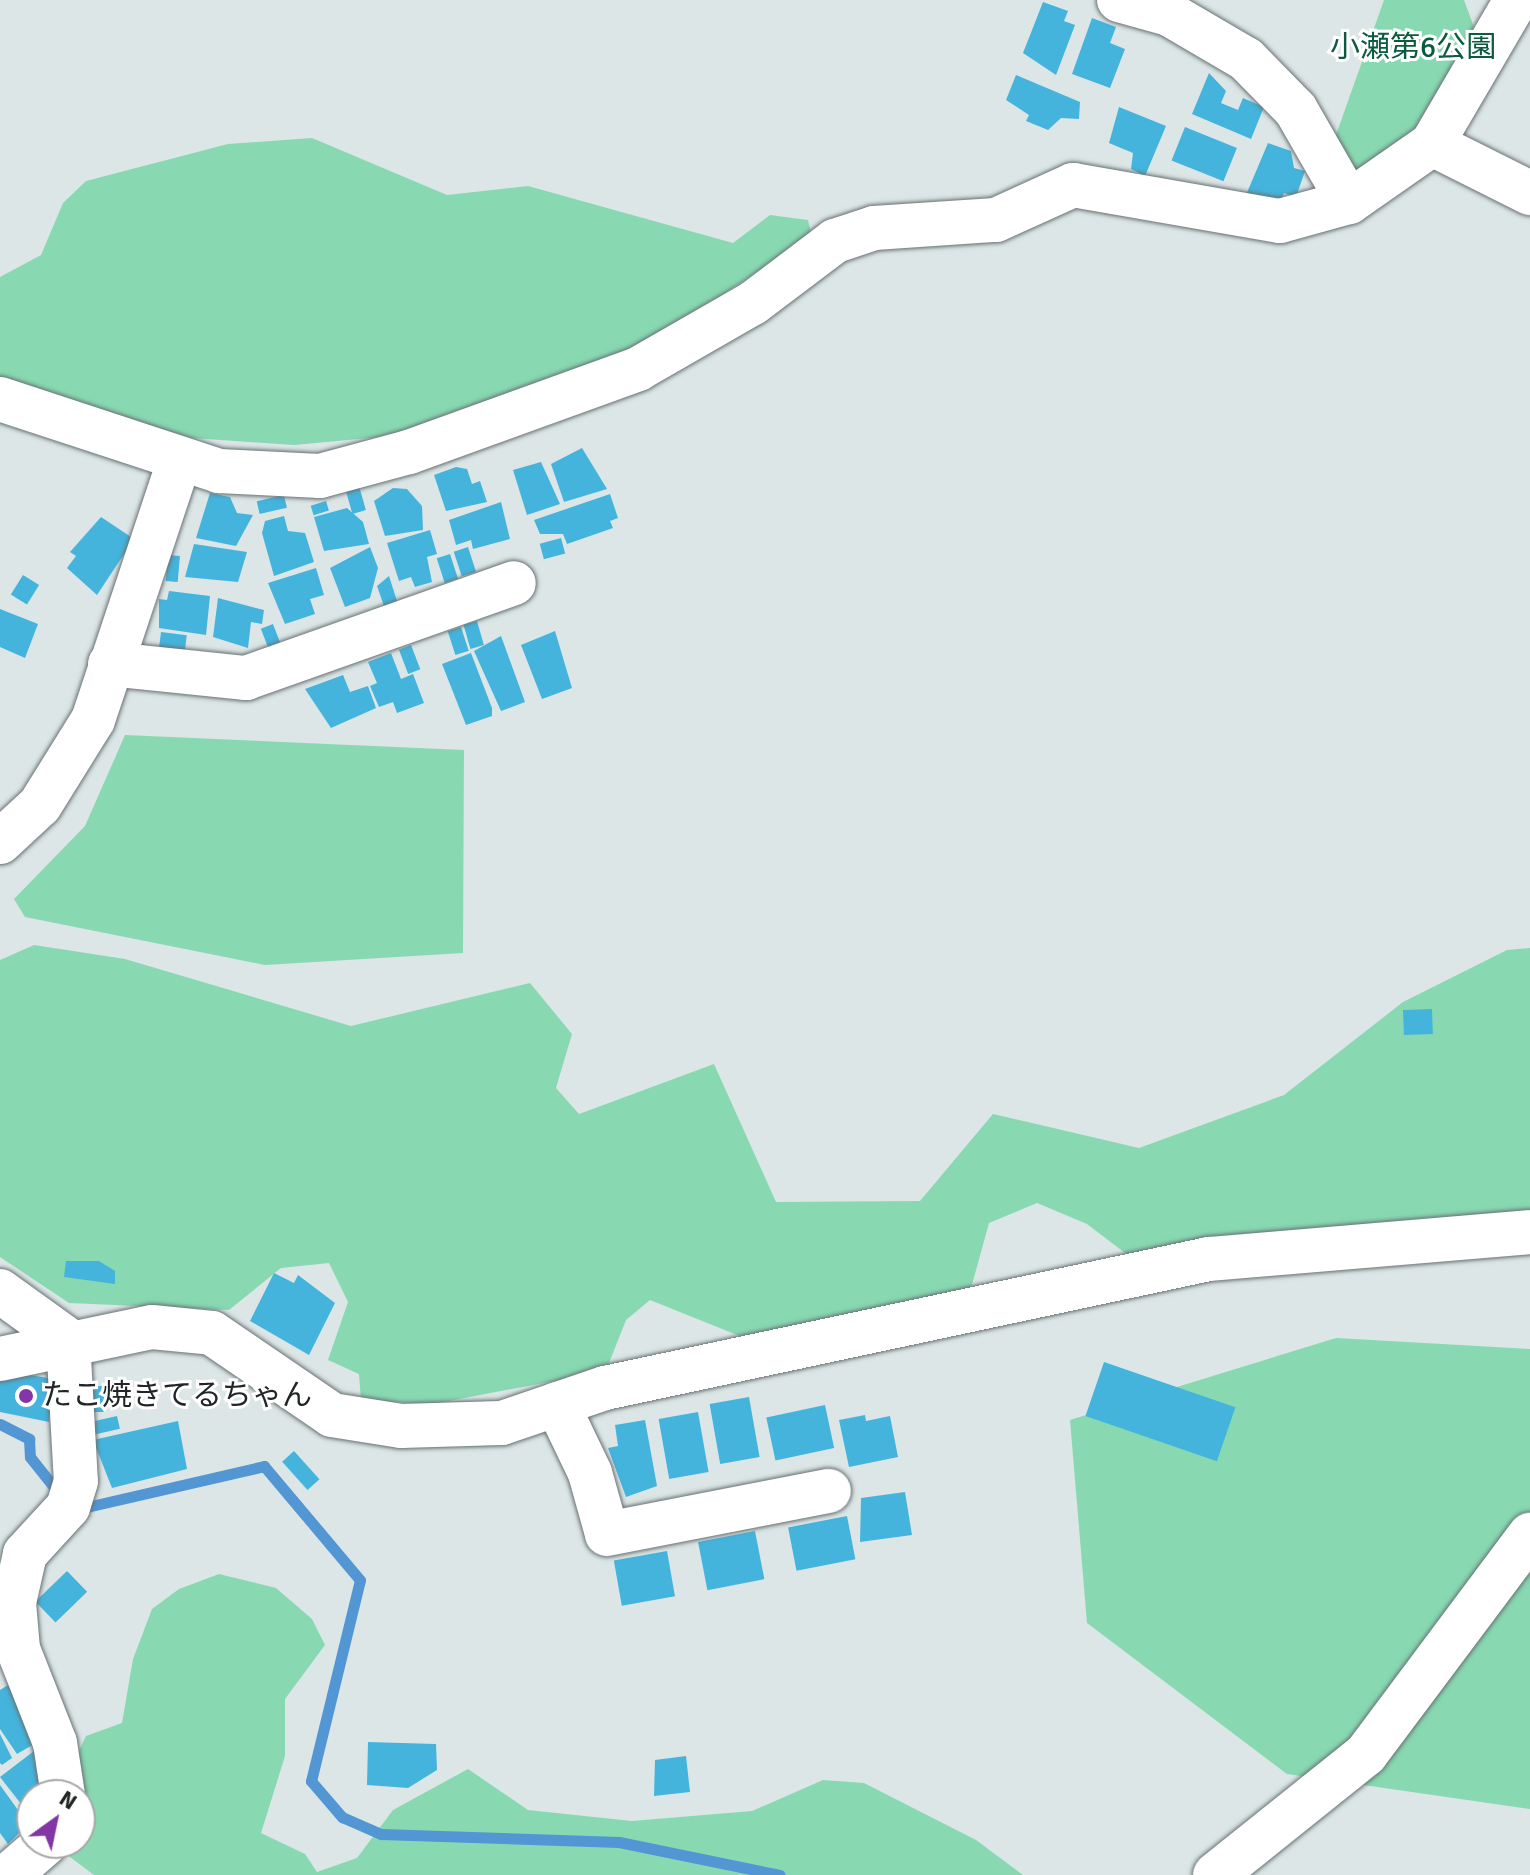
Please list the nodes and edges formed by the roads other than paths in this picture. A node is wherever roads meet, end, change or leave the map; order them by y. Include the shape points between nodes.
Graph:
1 (1119, 0) edge
2 (1515, 0) edge
3 (1432, 144) junction
4 (1530, 193) edge
5 (1349, 202) junction
6 (0, 399) edge
7 (180, 459) junction
8 (514, 583) dead end
9 (110, 664) junction
10 (0, 842) edge
11 (1530, 1232) edge
12 (0, 1291) edge
13 (68, 1340) junction
14 (0, 1359) edge
15 (557, 1404) junction
16 (829, 1491) dead end
17 (1530, 1535) edge
18 (7, 1601) edge
19 (9, 1656) edge
20 (61, 1779) edge
21 (28, 1859) edge
22 (9, 1875) edge
23 (1215, 1875) edge

1 - 5 street via 1169,14 1246,59 1296,110
2 - 3 street
3 - 4 street
3 - 5 street
5 - 7 street via 1280,221 1073,185 996,220 874,228 835,241 753,303 638,369 535,412 320,476 266,477
6 - 7 street
7 - 9 street
8 - 9 street via 246,678
9 - 10 street via 93,720 69,761 40,805
11 - 15 street via 1209,1259
12 - 13 street
13 - 14 street
13 - 15 street via 152,1327 212,1333 332,1415 401,1426 502,1423
13 - 18 street via 76,1481 68,1507 25,1554
15 - 16 street via 590,1473 607,1534
17 - 23 street via 1366,1754
18 - 19 street
19 - 20 street via 55,1743
21 - 22 street

